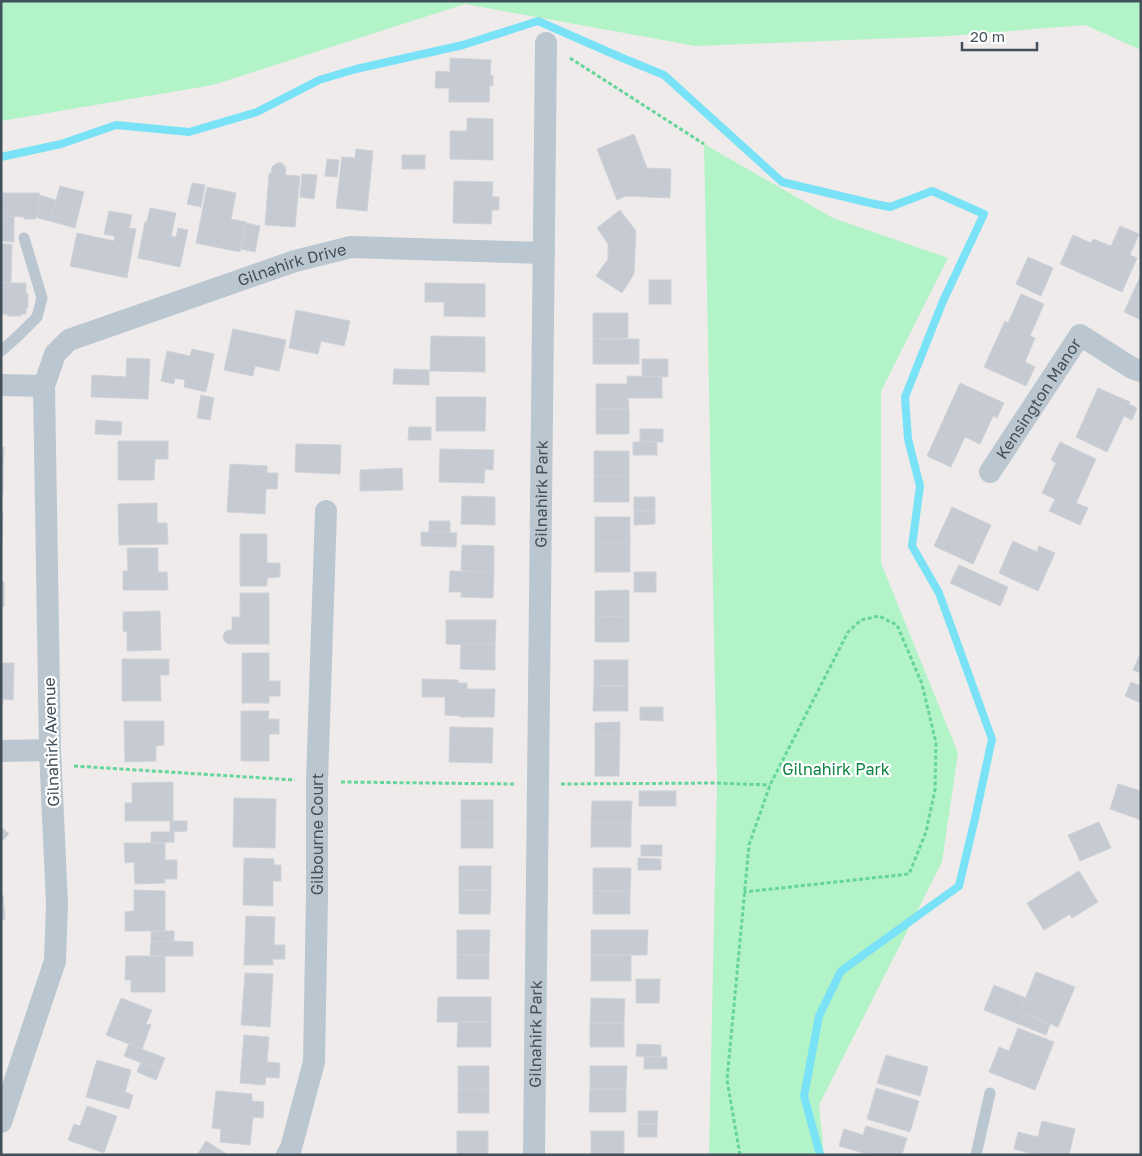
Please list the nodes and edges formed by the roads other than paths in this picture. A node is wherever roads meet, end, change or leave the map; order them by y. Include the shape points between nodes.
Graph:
1 (546, 43) road end
2 (24, 238) dead end
3 (544, 253) junction
4 (1, 351) edge
5 (55, 354) joint
6 (1141, 371) edge
7 (1, 385) edge
8 (44, 386) junction
9 (990, 472) dead end
10 (326, 510) dead end
11 (50, 750) junction
12 (1, 751) edge
13 (990, 1093) dead end
14 (1, 1122) edge
15 (287, 1155) edge
16 (534, 1155) edge
17 (976, 1155) edge

1 - 3 street, Gilnahirk Park
2 - 4 lane via 42,298 37,317
3 - 5 street, Gilnahirk Drive via 351,247 295,261 69,340
3 - 16 street, Gilnahirk Park
5 - 8 street, Gilnahirk Avenue
6 - 9 street, Kensington Manor via 1080,335
7 - 8 street
8 - 11 street, Gilnahirk Avenue
10 - 15 street, Gilbourne Court via 317,781 314,1062
11 - 12 street
11 - 14 street, Gilnahirk Avenue via 57,904 55,961
13 - 17 lane

